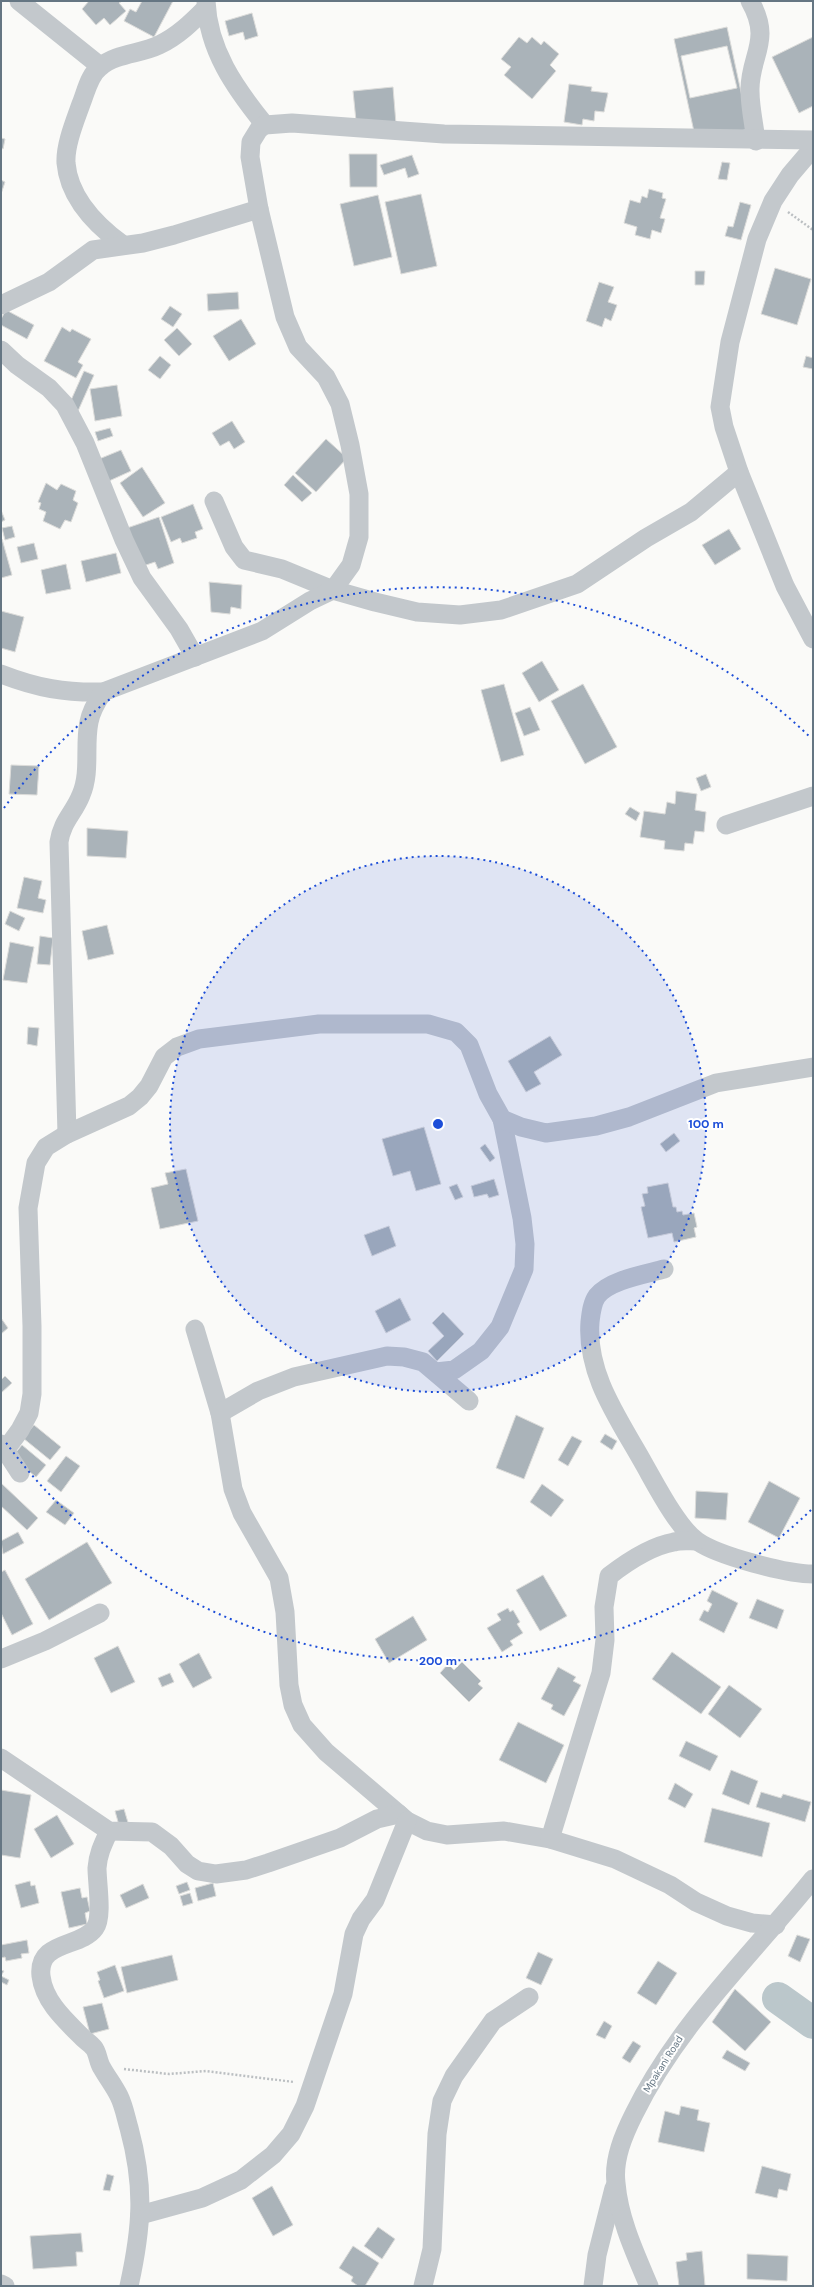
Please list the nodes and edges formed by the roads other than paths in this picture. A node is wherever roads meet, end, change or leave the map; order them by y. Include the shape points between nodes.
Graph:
1 (19, 1) edge
2 (750, 1) edge
3 (206, 4) edge
4 (100, 66) junction
5 (265, 125) junction
6 (756, 140) junction
7 (813, 140) edge
8 (813, 148) edge
9 (259, 209) junction
10 (123, 245) junction
11 (1, 306) edge
12 (1, 350) edge
13 (739, 472) junction
14 (214, 501) dead end
15 (333, 590) junction
16 (813, 639) edge
17 (195, 656) junction
18 (1, 674) edge
19 (103, 692) junction
20 (813, 796) edge
21 (726, 825) dead end
22 (813, 1067) edge
23 (502, 1118) junction
24 (67, 1134) junction
25 (664, 1269) dead end
26 (195, 1329) dead end
27 (436, 1372) junction
28 (469, 1401) dead end
29 (220, 1413) junction
30 (3, 1446) edge
31 (20, 1473) dead end
32 (696, 1541) junction
33 (813, 1574) edge
34 (100, 1612) dead end
35 (1, 1659) edge
36 (1, 1758) edge
37 (403, 1818) junction
38 (109, 1831) junction
39 (550, 1839) junction
40 (813, 1879) edge
41 (776, 1925) junction
42 (529, 1997) dead end
43 (615, 2182) junction
44 (140, 2215) junction
45 (1, 2284) edge
46 (5, 2286) edge
47 (129, 2286) edge
48 (423, 2286) edge
49 (593, 2286) edge
50 (649, 2286) edge

1 - 4 street
2 - 6 street via 760,30 750,90
3 - 4 street via 184,30 159,46 123,56
3 - 5 street via 212,35 226,72
4 - 10 street via 93,75 79,110 67,150 66,163 71,181 88,213 104,231
5 - 6 street via 292,123 444,134
5 - 9 street via 259,129 251,142 250,157
6 - 7 street
8 - 13 street via 790,175 773,201 757,239 730,342 720,406
9 - 10 street via 174,235
9 - 15 street via 285,317 298,347 326,377 340,404 350,445 359,494 359,537 351,565
10 - 11 street via 93,250 49,282
12 - 17 street via 66,405 85,443 142,578
13 - 15 street via 691,512 646,538 577,584 501,610 460,615 417,612
13 - 16 street via 785,586
14 - 15 street via 234,547 244,560 282,569
15 - 17 street via 262,631
17 - 19 street
18 - 19 street via 44,689 76,693
19 - 24 street via 94,706 89,722 82,794 64,822 60,842
20 - 21 street
22 - 23 street via 716,1083 658,1107 596,1126 546,1133 521,1127
23 - 24 street via 488,1094 469,1045 456,1032 428,1024 319,1024 199,1039 177,1047 164,1057 150,1086 129,1106
23 - 27 street via 522,1218 524,1269 500,1327 481,1351 454,1370
24 - 30 street via 46,1147 36,1163 30,1186 28,1208 32,1394 29,1413
25 - 32 street via 610,1285 597,1296 591,1310 589,1338 594,1365 615,1414 672,1510
26 - 29 street
27 - 28 street
27 - 29 street via 423,1362 404,1357 381,1357 294,1377 258,1391
29 - 37 street via 233,1489 242,1513 279,1578 286,1612 289,1685 293,1705 302,1725 326,1752
30 - 31 street
32 - 33 street via 721,1552 789,1573
32 - 39 street via 674,1542 650,1551 609,1576 604,1606 605,1640 601,1673
34 - 35 street via 45,1641
36 - 38 street
37 - 38 street via 377,1819 340,1838 268,1863 246,1870 216,1874 198,1870 187,1864 171,1846 152,1832
37 - 39 street via 427,1831 447,1835 504,1831
37 - 44 street via 375,1900 354,1934 343,1994 305,2106 291,2134 273,2155 241,2180 202,2198
38 - 44 street via 99,1856 99,1914 96,1928 86,1936 54,1948 44,1958 41,1975 45,1992 56,2009 94,2048 100,2066 119,2098 136,2155 141,2193
39 - 41 street via 615,1859 727,1916 752,1923
40 - 41 street, Mpakani Road
41 - 43 street, Mpakani Road via 710,1999 651,2081 626,2130 619,2151
42 - 48 street via 493,2021 454,2076 442,2101 437,2134 432,2249
43 - 49 street via 597,2255
43 - 50 street, Mpakani Road via 623,2223
44 - 47 street
45 - 46 street

